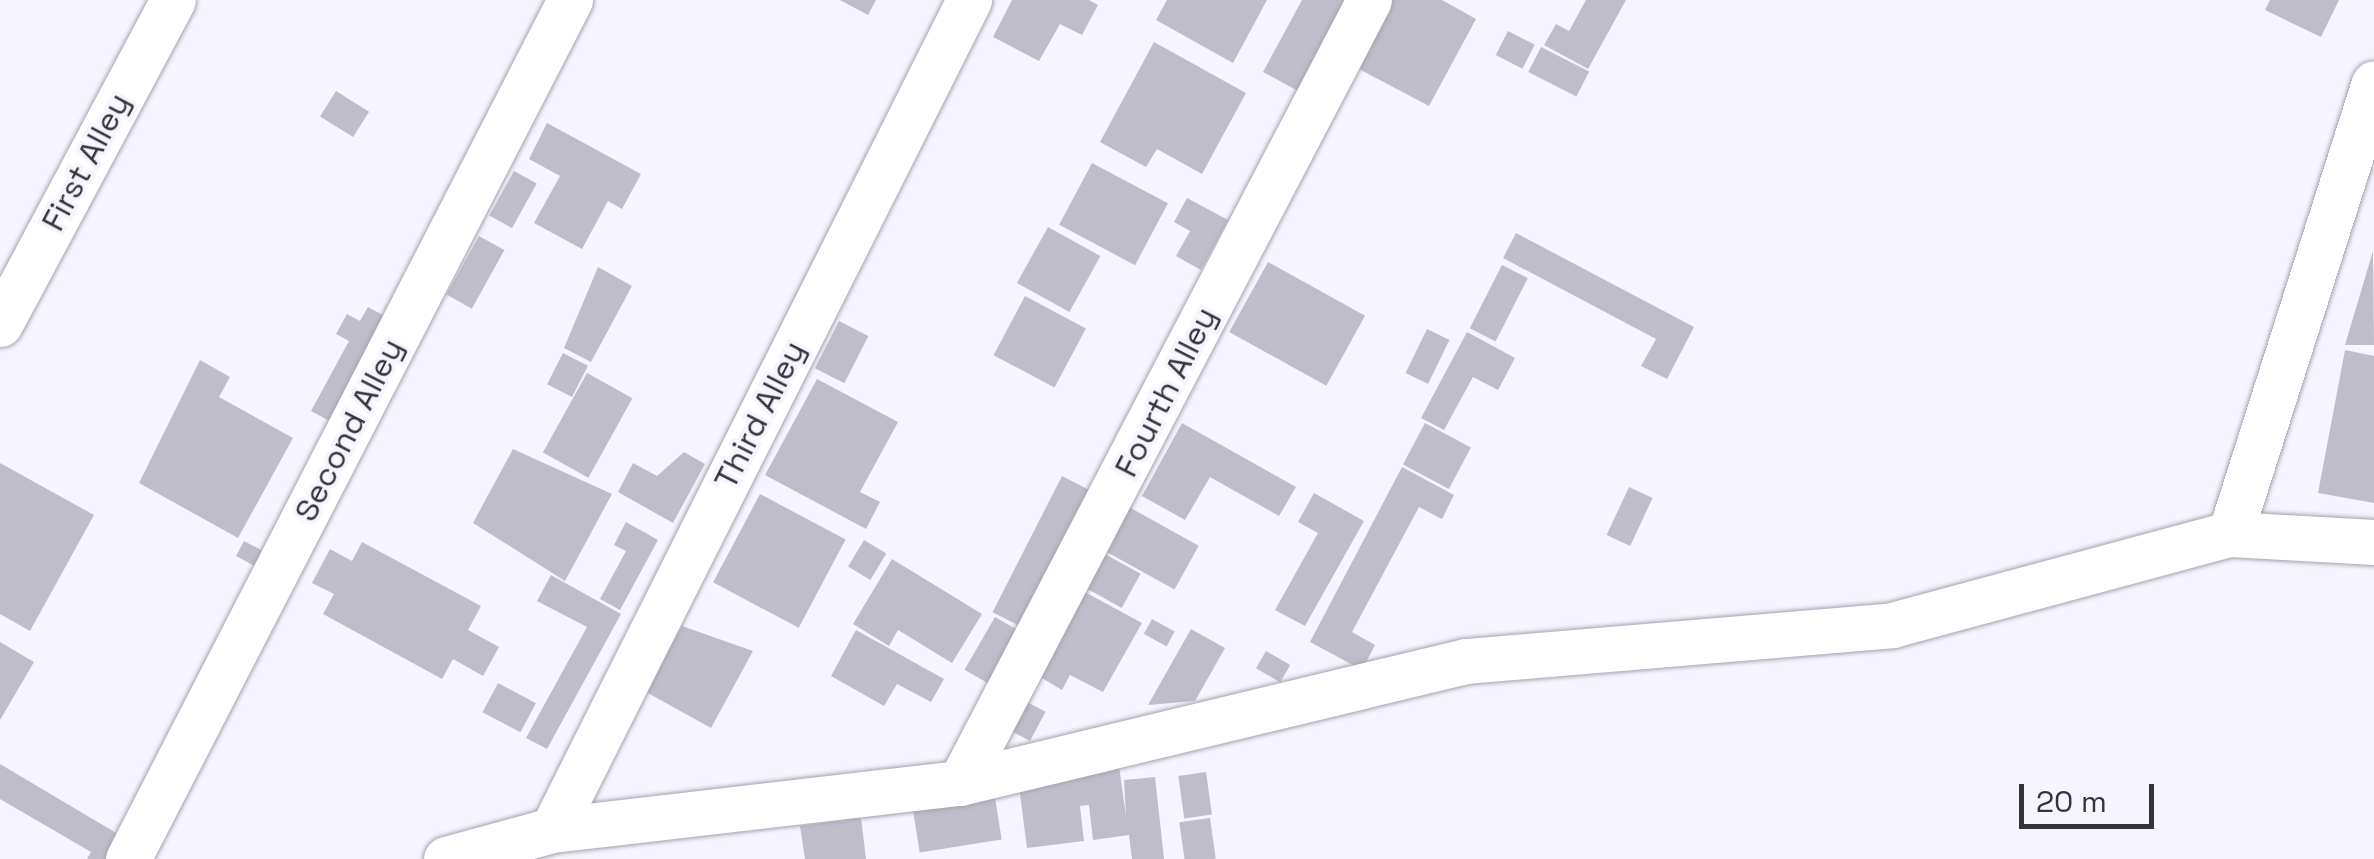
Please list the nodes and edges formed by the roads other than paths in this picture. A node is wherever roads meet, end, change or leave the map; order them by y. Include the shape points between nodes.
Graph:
1 (172, 0) edge
2 (570, 0) edge
3 (968, 0) edge
4 (1370, 0) edge
5 (2374, 83) edge
6 (0, 324) edge
7 (2230, 534) junction
8 (2374, 542) edge
9 (960, 783) junction
10 (552, 830) junction
11 (128, 859) edge
12 (446, 859) edge

1 - 6 street, First Alley
2 - 11 street, Second Alley
3 - 10 street, Third Alley
4 - 9 street, Fourth Alley
5 - 7 street
7 - 8 street
7 - 9 street via 1892,625 1466,661
9 - 10 street
10 - 12 street

